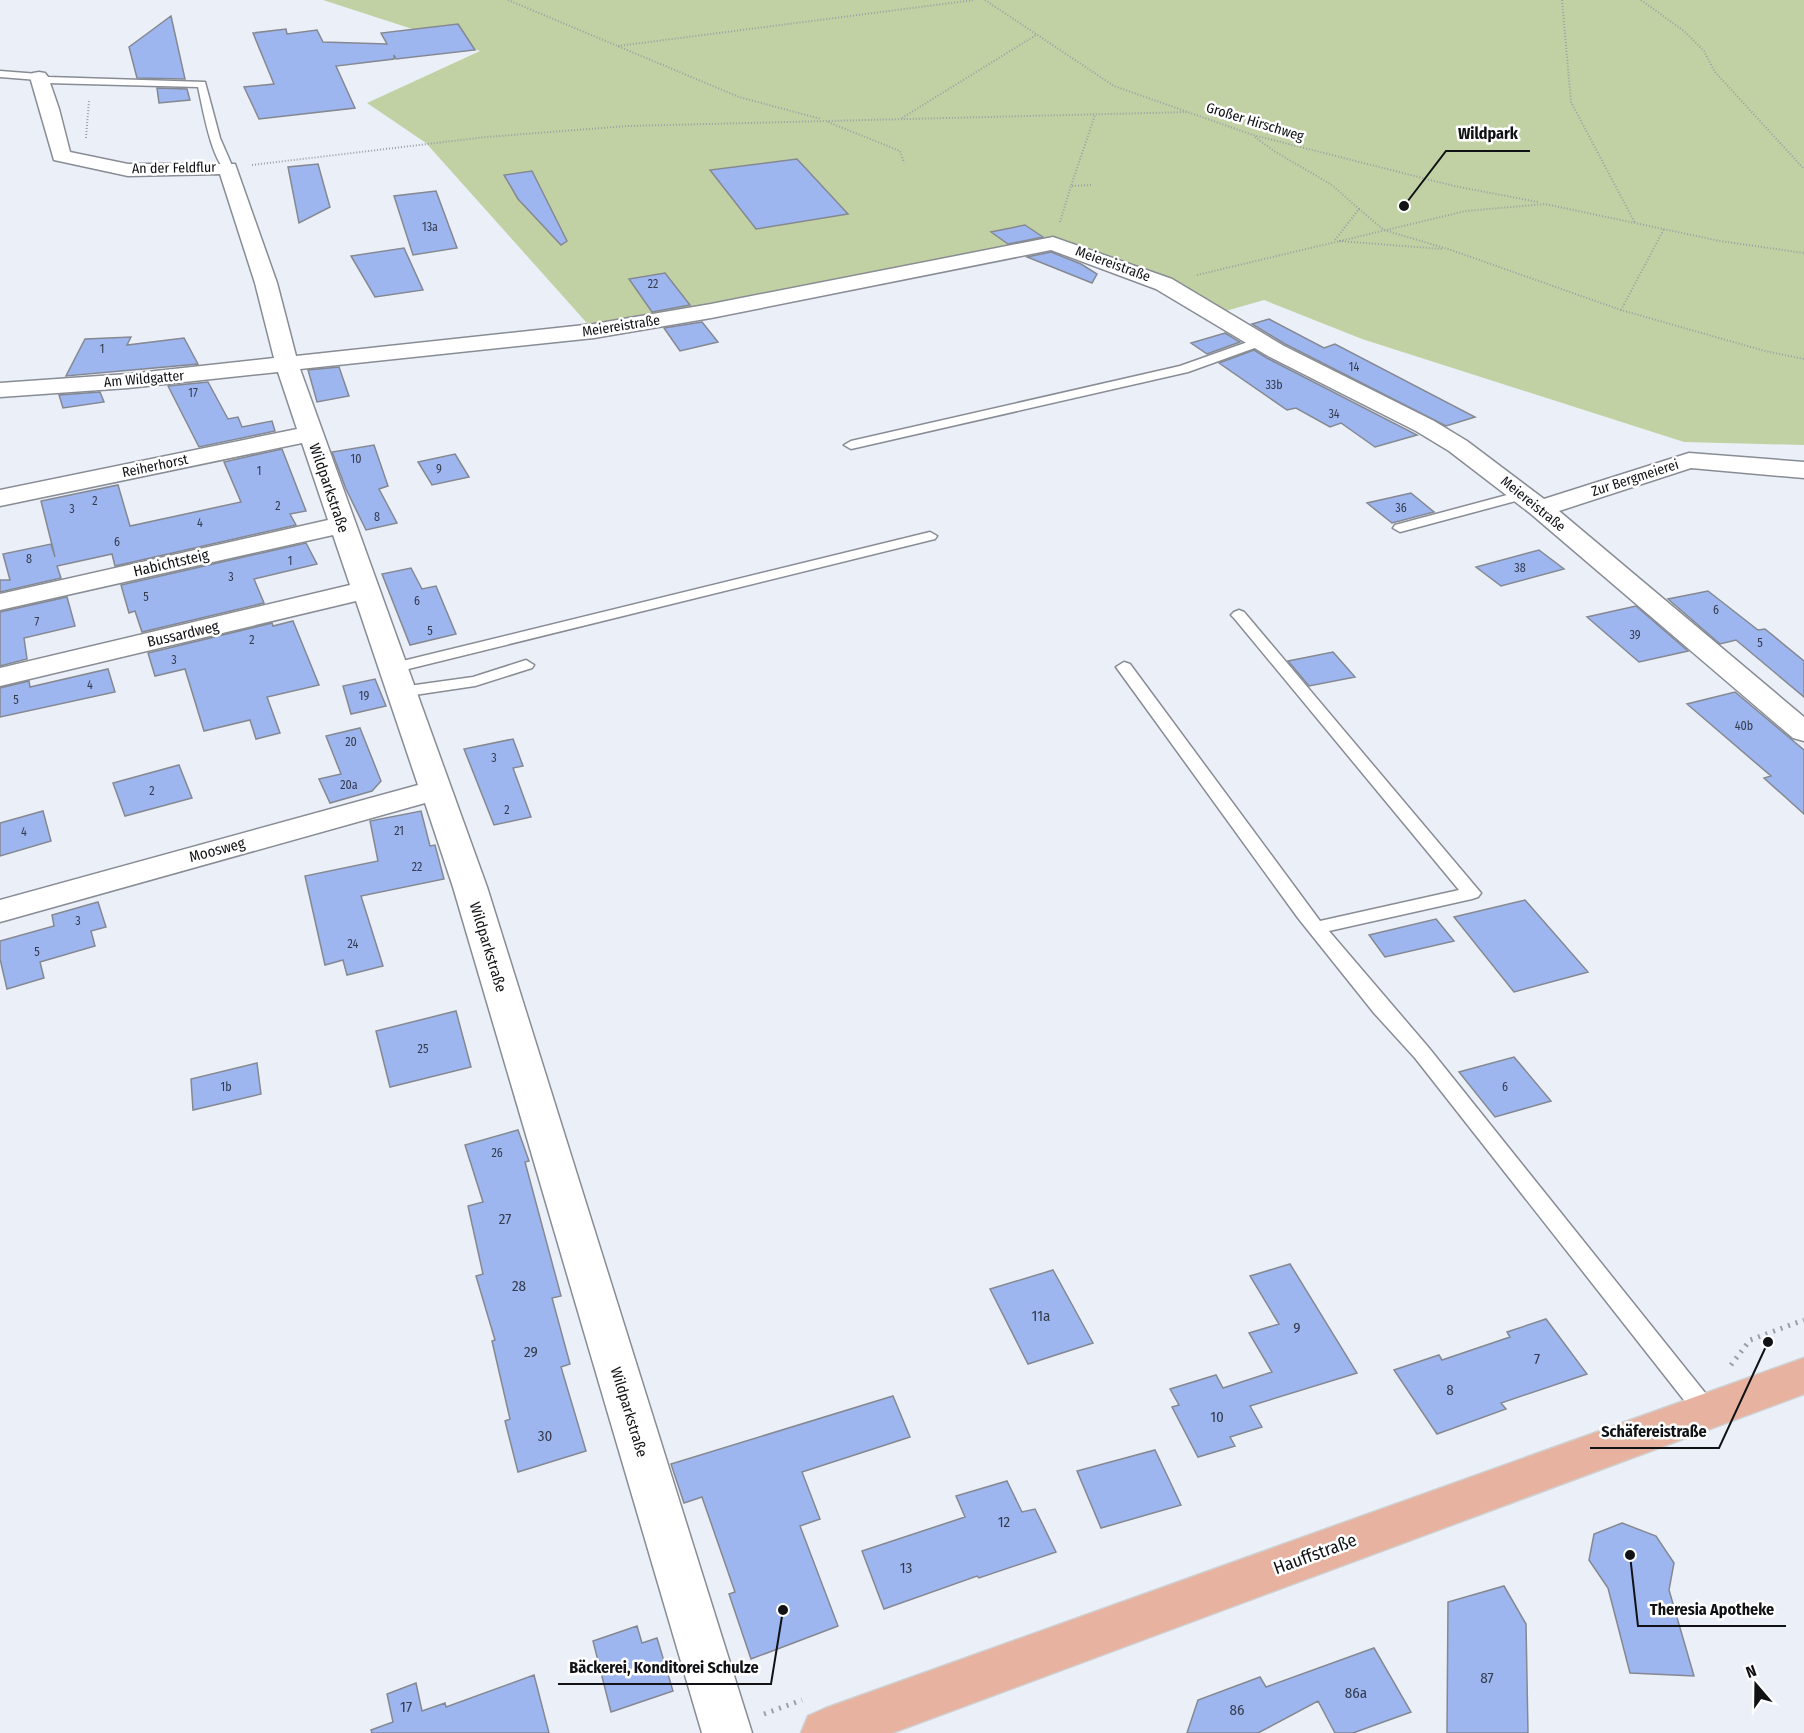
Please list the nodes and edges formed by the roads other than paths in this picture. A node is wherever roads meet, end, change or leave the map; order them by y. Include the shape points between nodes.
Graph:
1 (0, 74) edge
2 (39, 77) junction
3 (228, 168) junction
4 (1259, 342) junction
5 (287, 364) junction
6 (0, 390) edge
7 (310, 434) junction
8 (851, 444) dead end
9 (1804, 470) edge
10 (0, 498) edge
11 (1531, 502) junction
12 (342, 525) junction
13 (1400, 528) dead end
14 (930, 536) dead end
15 (366, 590) junction
16 (0, 602) edge
17 (1239, 615) dead end
18 (526, 665) dead end
19 (1124, 668) dead end
20 (0, 677) edge
21 (397, 680) junction
22 (1804, 732) edge
23 (435, 790) junction
24 (0, 910) edge
25 (1316, 928) junction
26 (1804, 1376) edge
27 (1706, 1411) junction
28 (727, 1733) edge
29 (826, 1733) edge

1 - 2 lane
2 - 3 street, An der Feldflur via 61,156 128,170
2 - 3 lane via 202,84 215,138
3 - 5 street, Wildparkstraße via 266,283
4 - 5 street, Meiereistraße via 1164,284 1053,243 594,331
4 - 8 lane via 1184,369
4 - 11 street, Meiereistraße via 1433,431
5 - 6 street, Am Wildgatter
5 - 7 street, Wildparkstraße
7 - 10 street, Reiherhorst
7 - 12 street, Wildparkstraße
9 - 11 street, Zur Bergmeierei via 1689,460
11 - 13 lane
11 - 22 street, Meiereistraße
12 - 15 street, Wildparkstraße
12 - 16 street, Habichtsteig
14 - 21 lane
15 - 20 street, Bussardweg
15 - 21 street, Wildparkstraße
17 - 25 lane via 1472,893
18 - 21 lane via 475,681
19 - 25 lane
21 - 23 street, Wildparkstraße
23 - 24 street, Moosweg
23 - 28 street, Wildparkstraße via 470,887
25 - 27 lane via 1377,1005 1422,1053
26 - 27 main road, Hauffstraße
27 - 29 main road, Hauffstraße

